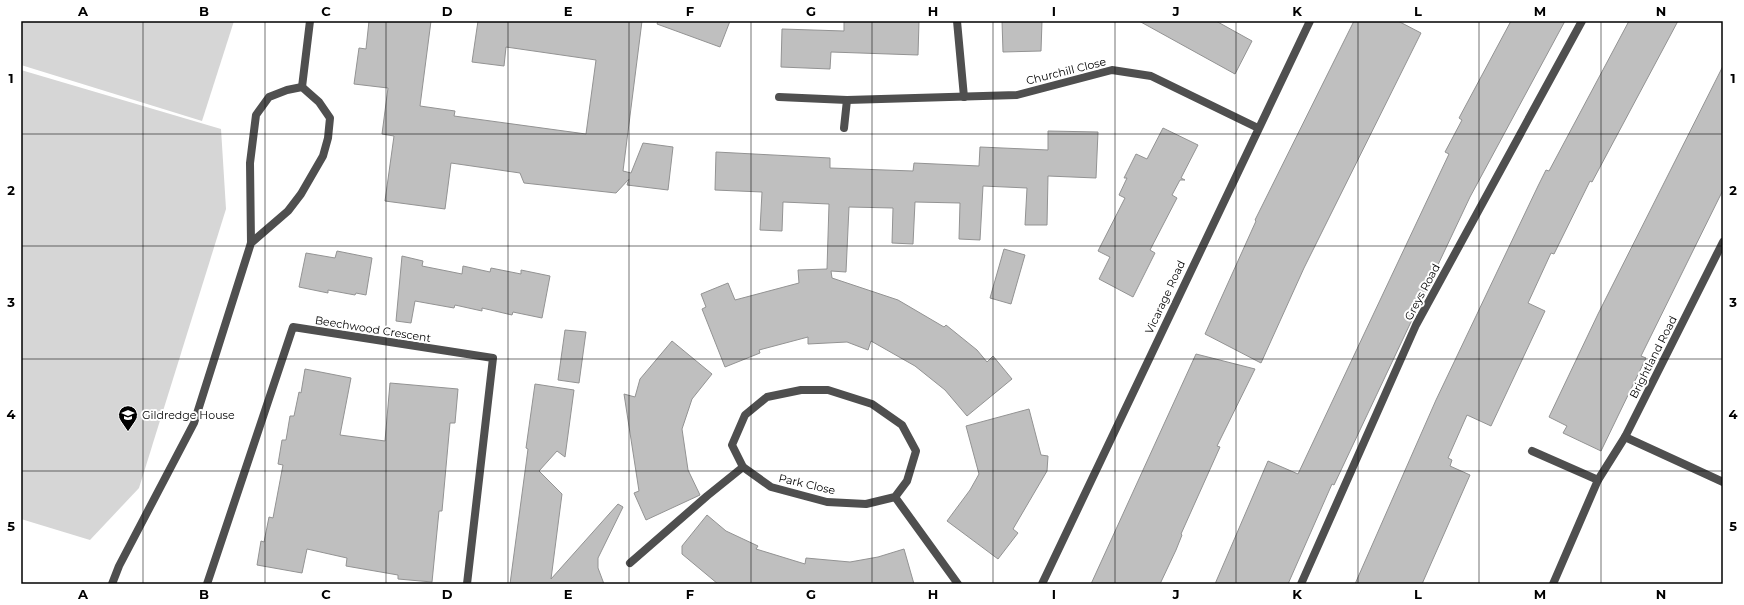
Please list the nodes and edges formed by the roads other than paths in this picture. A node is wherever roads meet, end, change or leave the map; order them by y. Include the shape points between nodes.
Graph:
1 (310, 21) edge
2 (957, 21) edge
3 (1310, 21) edge
4 (1582, 21) edge
5 (302, 87) junction
6 (964, 97) junction
7 (779, 98) dead end
8 (846, 100) junction
9 (844, 128) dead end
10 (1258, 128) junction
11 (251, 242) junction
12 (1723, 242) edge
13 (1625, 437) junction
14 (1532, 451) dead end
15 (743, 467) junction
16 (1598, 480) junction
17 (1723, 482) edge
18 (895, 497) junction
19 (630, 564) dead end
20 (112, 584) edge
21 (207, 584) edge
22 (467, 584) edge
23 (958, 584) edge
24 (1042, 584) edge
25 (1301, 584) edge
26 (1552, 584) edge

1 - 5 street
2 - 6 street
3 - 10 street, Vicarage Road
4 - 25 street, Greys Road via 1416,325
5 - 11 street via 269,97 256,115 250,164
5 - 11 street via 319,102 330,118 323,156 288,211
6 - 8 street, Churchill Close
6 - 10 street, Churchill Close via 1016,95 1112,70 1151,76
7 - 8 street, Churchill Close
8 - 9 street
10 - 24 street, Vicarage Road
11 - 20 street via 194,423
12 - 13 street, Brightland Road
13 - 16 street, Brightland Road
13 - 17 street
14 - 16 street
15 - 18 street, Park Close via 771,487 827,502 866,504
15 - 18 street, Park Close via 732,445 745,415 767,397 801,390 828,390 872,404 902,425 916,451 907,481
15 - 19 street
16 - 26 street, Brightland Road
18 - 23 street
21 - 22 street, Beechwood Crescent via 293,328 493,358

